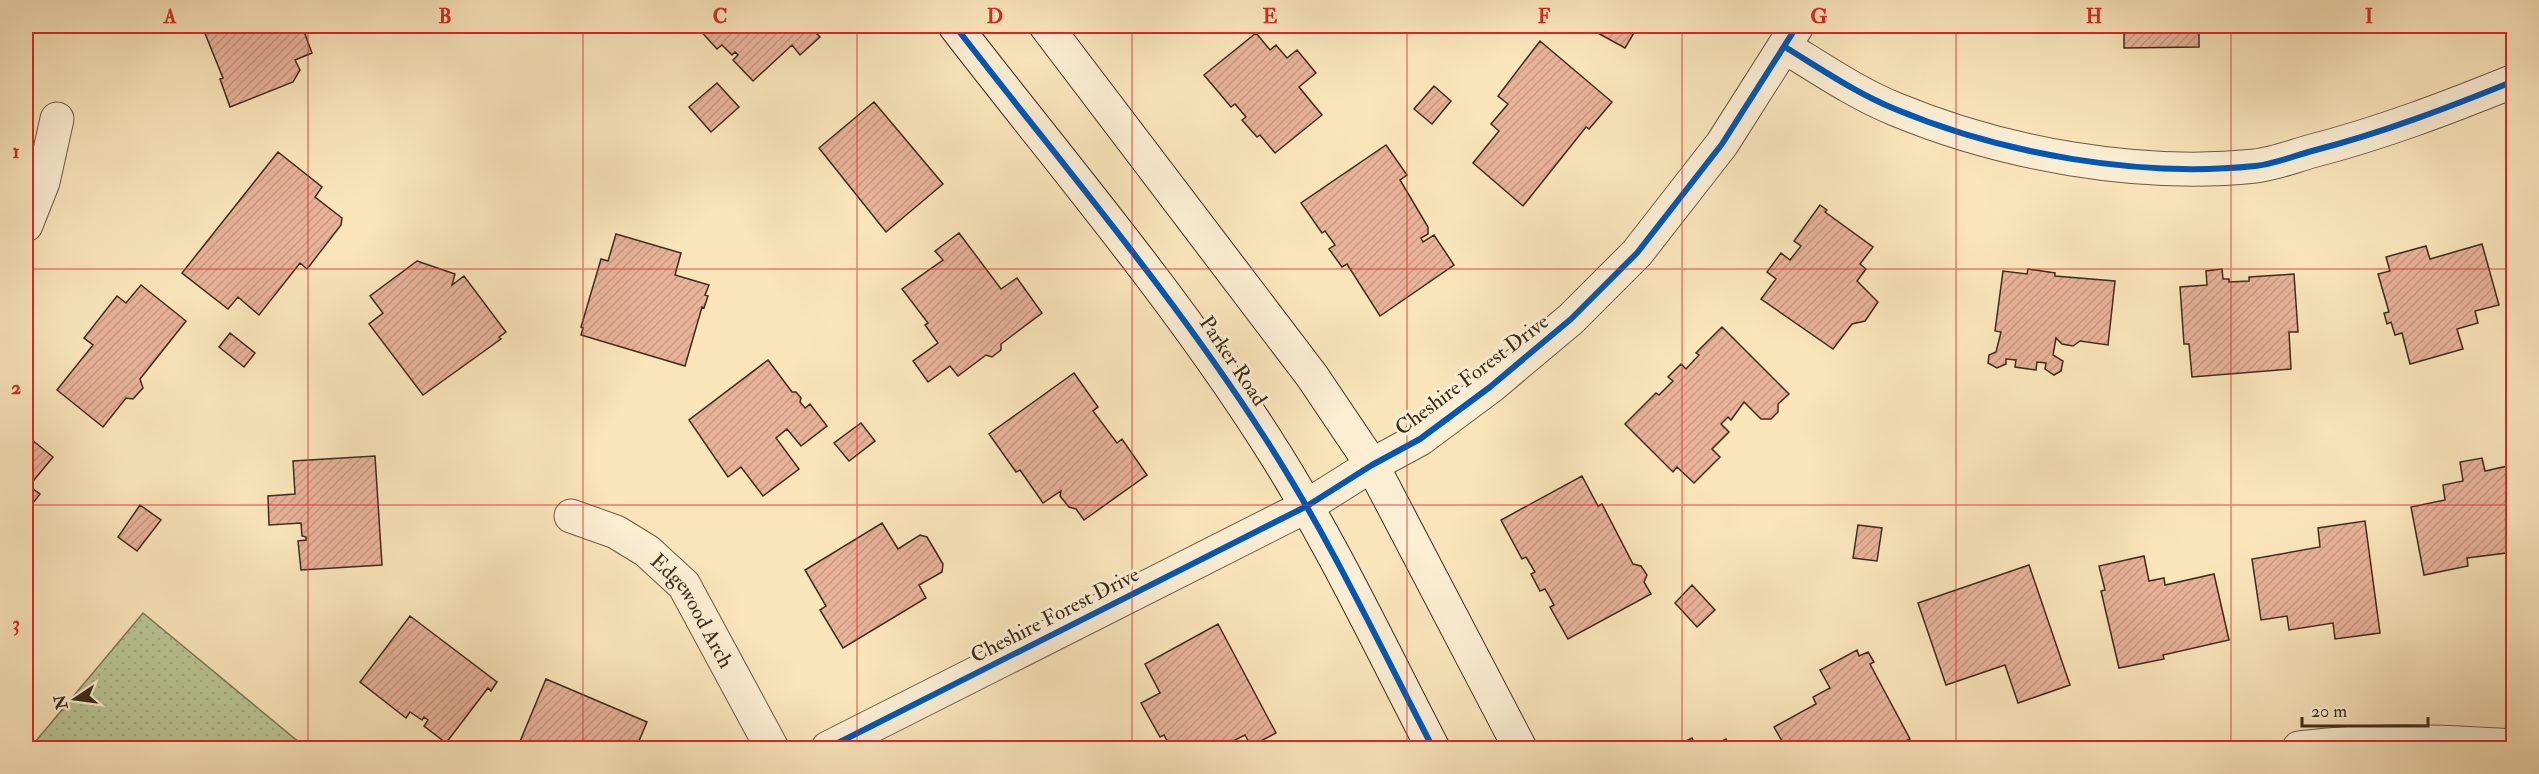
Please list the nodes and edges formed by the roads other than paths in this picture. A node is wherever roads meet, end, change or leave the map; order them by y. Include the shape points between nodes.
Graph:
1 (955, 26) edge
2 (1046, 26) edge
3 (1791, 36) edge
4 (2514, 81) edge
5 (57, 119) dead end
6 (26, 225) edge
7 (1372, 465) junction
8 (1307, 506) junction
9 (571, 516) dead end
10 (2514, 746) edge
11 (772, 748) edge
12 (828, 748) edge
13 (1434, 748) edge
14 (1520, 748) edge
15 (2299, 748) edge

1 - 8 street, Parker Road via 1175,305
2 - 7 street via 1298,357
3 - 4 street, Cheshire Forest Drive via 1848,87 1885,105 1977,139 2026,151 2109,163 2257,166 2362,139
3 - 7 street, Cheshire Forest Drive via 1722,144 1636,253 1580,311 1490,387 1420,439
5 - 6 street via 43,182
7 - 8 street, Cheshire Forest Drive
7 - 14 street
8 - 12 street, Cheshire Forest Drive
8 - 13 street, Parker Road
9 - 11 street, Edgewood Arch via 624,537 647,551 684,585
10 - 15 street via 2423,740 2360,741

